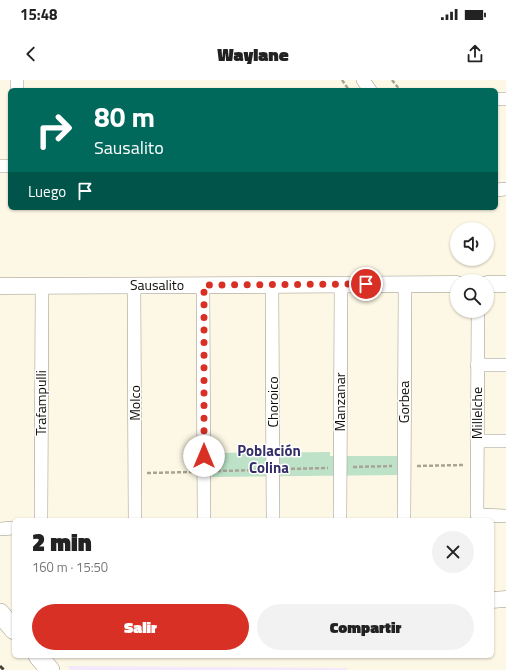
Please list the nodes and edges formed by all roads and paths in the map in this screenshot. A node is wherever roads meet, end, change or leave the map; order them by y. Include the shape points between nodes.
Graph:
1 (392, 80) edge
2 (398, 88) edge
3 (405, 284) junction
4 (450, 284) edge
5 (494, 284) edge
6 (506, 284) edge
7 (134, 285) junction
8 (204, 285) junction
9 (272, 285) junction
10 (341, 285) junction
11 (0, 286) edge
12 (42, 286) junction
13 (478, 318) edge
14 (478, 365) junction
15 (506, 365) edge
16 (477, 441) junction
17 (506, 441) edge
18 (477, 464) junction
19 (404, 466) junction
20 (340, 468) junction
21 (273, 470) junction
22 (204, 471) junction
23 (135, 473) junction
24 (506, 516) edge
25 (41, 518) edge
26 (135, 518) edge
27 (204, 518) edge
28 (273, 518) edge
29 (340, 518) edge
30 (404, 518) edge
31 (12, 528) edge
32 (0, 529) edge
33 (506, 599) edge
34 (494, 600) edge
35 (0, 613) edge
36 (12, 628) edge
37 (40, 658) edge
38 (50, 670) edge

1 - 2 path
3 - 4 street, Sausalito
3 - 10 street, Sausalito
3 - 19 street, Gorbea
5 - 6 street
7 - 8 street, Sausalito
7 - 12 street, Sausalito
7 - 23 street, Molco
8 - 9 street, Sausalito
8 - 22 street
9 - 10 street, Sausalito
9 - 21 street, Choroico
10 - 20 street, Manzanar
11 - 12 street, Sausalito
12 - 25 street, Trafampulli
13 - 14 street, Millelche
14 - 15 street
14 - 16 street, Millelche
16 - 17 street
16 - 18 street, Millelche
18 - 19 path
18 - 24 street, Millelche via 477,515
19 - 20 path
19 - 30 street, Gorbea
20 - 21 path
20 - 29 street, Manzanar
21 - 22 path
21 - 28 street, Choroico
22 - 23 path
22 - 27 street
23 - 26 street, Molco
31 - 32 street
33 - 34 street
35 - 36 main road
37 - 38 main road

